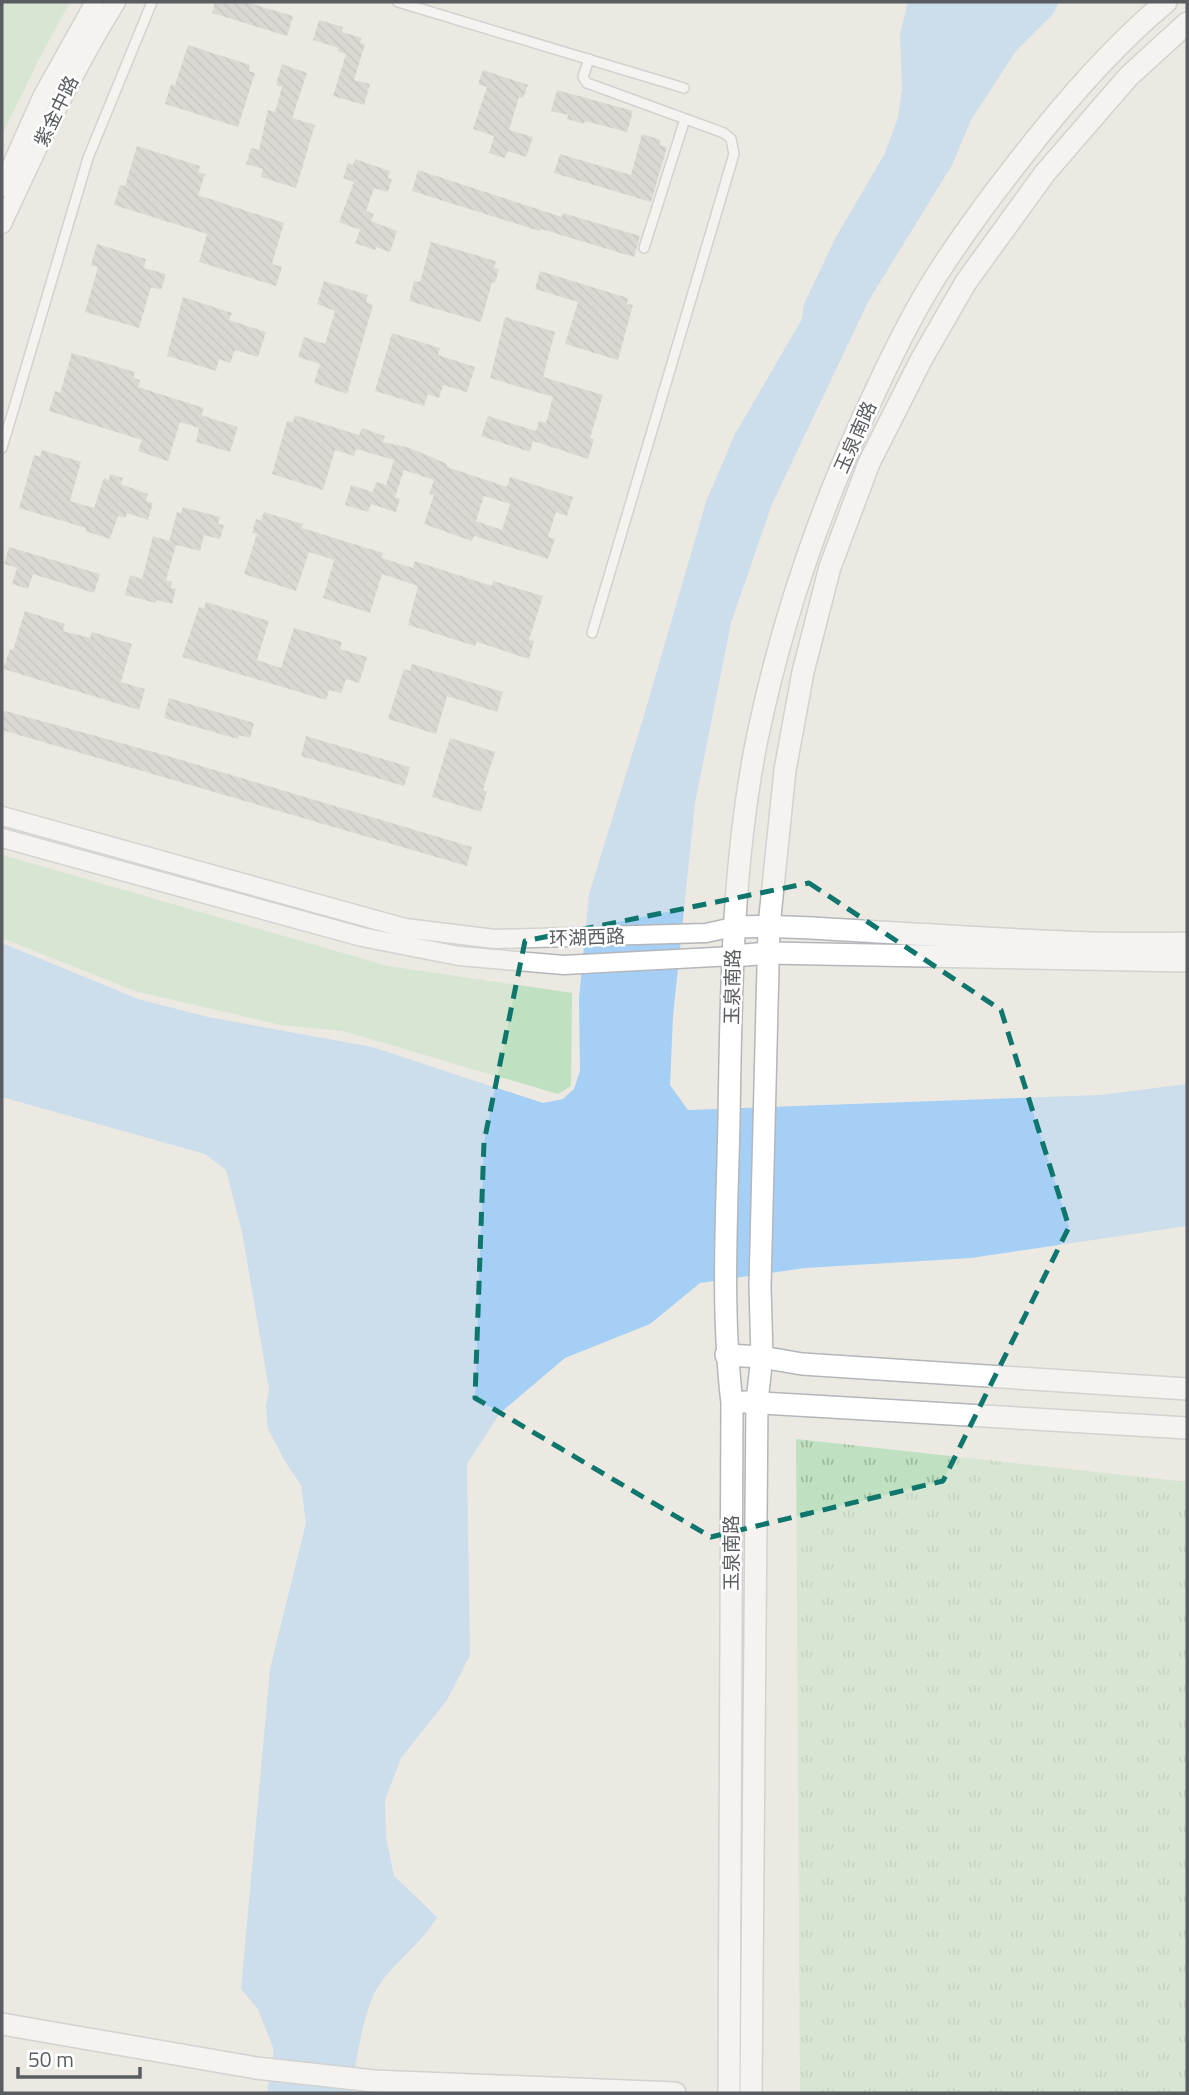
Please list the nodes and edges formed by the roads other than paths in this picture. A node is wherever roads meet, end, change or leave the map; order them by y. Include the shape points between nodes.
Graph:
1 (95, 2) edge
2 (116, 2) edge
3 (152, 2) edge
4 (398, 2) edge
5 (1166, 2) edge
6 (1187, 23) edge
7 (589, 59) junction
8 (684, 88) dead end
9 (685, 118) junction
10 (2, 187) edge
11 (2, 224) edge
12 (644, 248) dead end
13 (2, 448) edge
14 (592, 633) dead end
15 (2, 816) edge
16 (2, 838) edge
17 (769, 926) junction
18 (733, 928) junction
19 (1187, 943) edge
20 (768, 953) junction
21 (733, 956) junction
22 (1187, 961) edge
23 (726, 1355) junction
24 (762, 1357) junction
25 (1187, 1389) edge
26 (757, 1401) junction
27 (732, 1403) junction
28 (1187, 1428) edge
29 (2, 2024) edge
30 (675, 2093) edge
31 (729, 2093) edge
32 (751, 2093) edge

1 - 10 street, 紫金中路 via 42,97
2 - 11 street, 紫金中路 via 57,107
3 - 13 lane via 88,158
4 - 7 lane
5 - 18 street, 玉泉南路 via 1072,93 990,198 938,273 849,445 806,559 772,677 757,740
6 - 17 street, 玉泉南路 via 1129,76 1045,173 1000,234 966,282 869,463 830,567 803,672 785,770
7 - 8 lane
7 - 9 lane via 583,77 587,83
9 - 12 lane
9 - 14 lane via 724,133 731,139 733,154
15 - 18 street, 环湖西路 via 405,928 495,939 706,933
16 - 21 street, 环湖西路 via 362,937 459,956 564,965
17 - 18 street, 环湖西路
17 - 19 street, 环湖西路
17 - 20 street, 玉泉南路
18 - 21 street, 玉泉南路
20 - 21 street, 环湖西路
20 - 22 street, 环湖西路
20 - 24 street, 玉泉南路
21 - 23 street, 玉泉南路
23 - 24 street
23 - 27 street, 玉泉南路
24 - 25 street via 802,1364
24 - 26 street, 玉泉南路
26 - 27 street
26 - 28 street
26 - 32 street, 玉泉南路
27 - 31 street, 玉泉南路
29 - 30 street via 256,2068 374,2081

